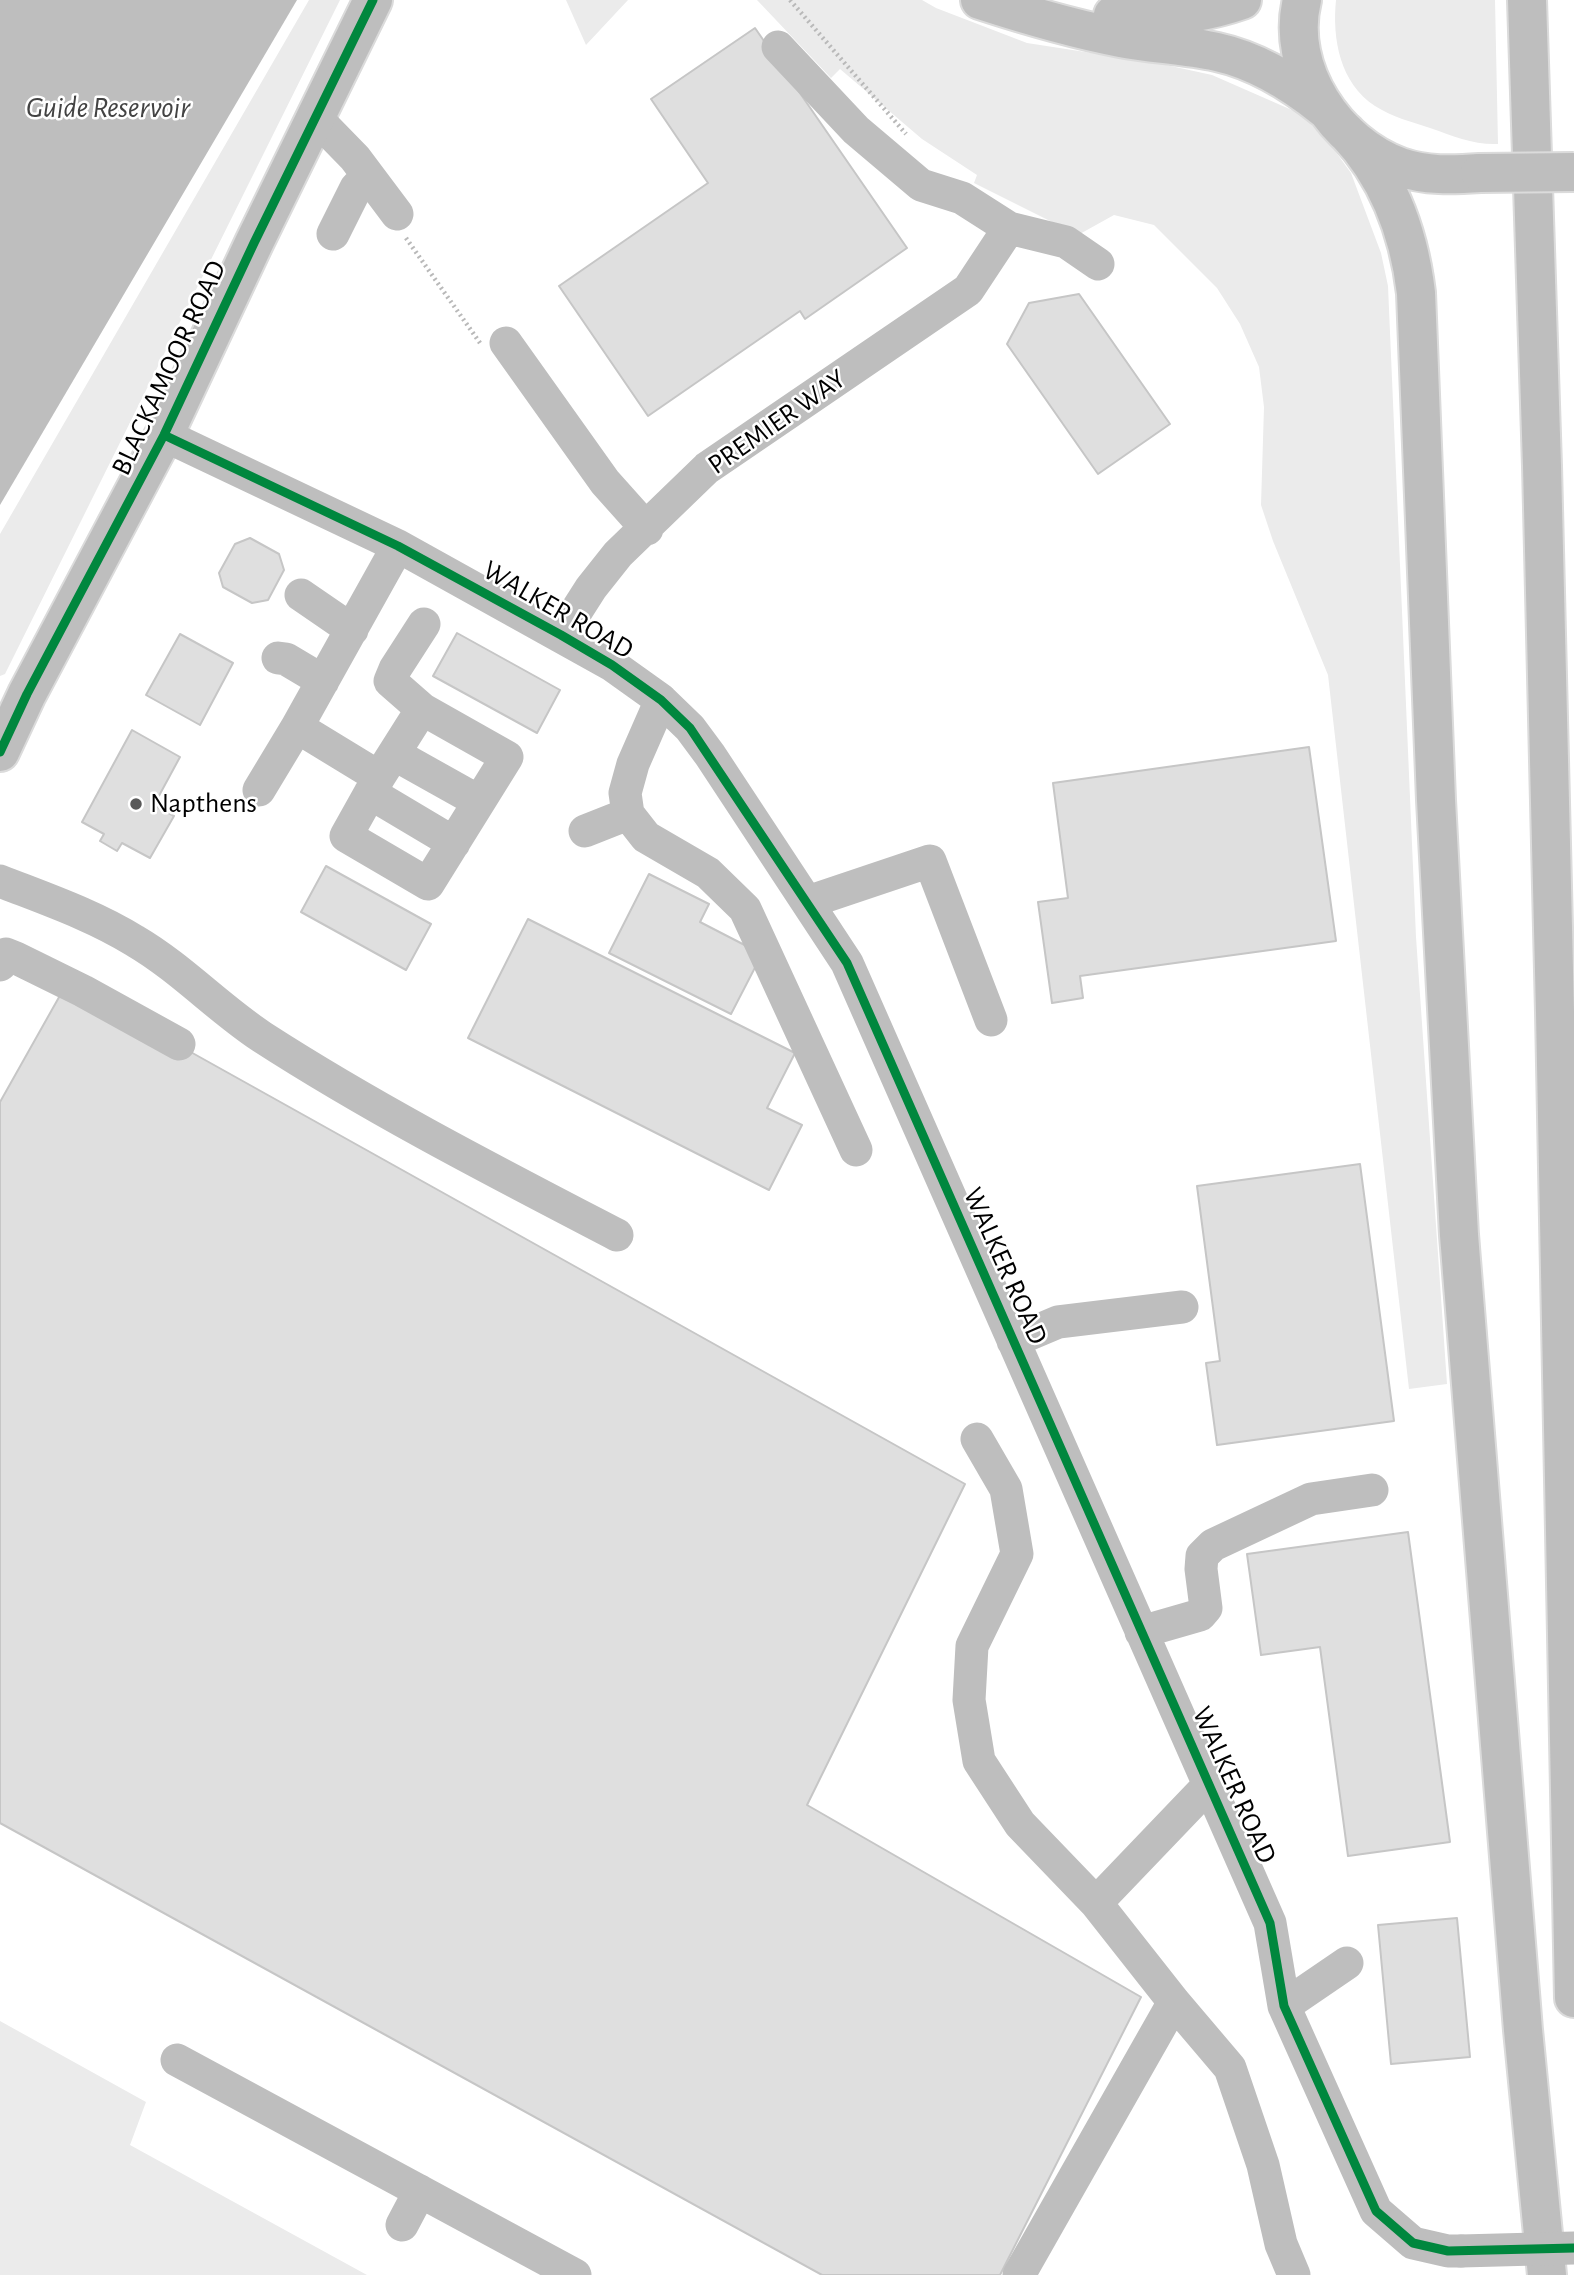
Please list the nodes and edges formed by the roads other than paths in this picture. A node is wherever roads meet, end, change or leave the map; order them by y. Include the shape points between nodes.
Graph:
1 (373, 0) edge
2 (980, 0) edge
3 (1039, 0) edge
4 (1242, 0) edge
5 (1302, 0) edge
6 (1527, 0) edge
7 (778, 47) dead end
8 (316, 118) junction
9 (1336, 121) junction
10 (1574, 172) edge
11 (368, 174) junction
12 (397, 214) dead end
13 (1009, 228) junction
14 (333, 233) dead end
15 (1098, 264) dead end
16 (506, 343) dead end
17 (164, 435) junction
18 (647, 529) junction
19 (398, 546) junction
20 (301, 595) dead end
21 (425, 624) dead end
22 (352, 630) junction
23 (561, 635) junction
24 (278, 658) dead end
25 (323, 681) junction
26 (14, 693) edge
27 (661, 700) junction
28 (422, 709) junction
29 (297, 727) junction
30 (0, 752) edge
31 (381, 775) junction
32 (259, 790) dead end
33 (478, 801) junction
34 (628, 814) junction
35 (586, 831) dead end
36 (454, 843) junction
37 (0, 881) edge
38 (808, 902) junction
39 (0, 965) edge
40 (991, 1020) dead end
41 (179, 1044) dead end
42 (856, 1150) dead end
43 (617, 1235) dead end
44 (1182, 1307) dead end
45 (1013, 1341) junction
46 (976, 1439) dead end
47 (1372, 1490) dead end
48 (1141, 1632) junction
49 (1209, 1785) junction
50 (1096, 1903) junction
51 (1346, 1963) dead end
52 (1574, 1998) edge
53 (1174, 2003) junction
54 (1284, 2006) junction
55 (177, 2060) dead end
56 (420, 2191) junction
57 (402, 2225) dead end
58 (1574, 2248) edge
59 (575, 2275) edge
60 (1019, 2275) edge
61 (1294, 2275) edge
62 (1547, 2275) edge

1 - 8 main road, BLACKAMOOR ROAD
2 - 9 main road via 1120,38 1238,58 1282,77
3 - 4 main road via 1141,18 1196,14
5 - 9 main road via 1302,50 1314,91
6 - 52 main road via 1553,930
7 - 13 street via 856,130 921,185 962,198
8 - 11 street
8 - 17 main road, BLACKAMOOR ROAD
9 - 10 main road, bridge via 1368,150 1399,166 1427,173
9 - 62 main road via 1368,158 1394,206 1409,248 1416,293 1459,1236
11 - 12 street
11 - 14 street
13 - 15 street via 1066,242
13 - 18 street, PREMIER WAY via 968,290 707,468
16 - 18 street via 605,482
17 - 19 street, WALKER ROAD
17 - 26 main road, BLACKAMOOR ROAD
18 - 23 street, PREMIER WAY via 618,554
19 - 22 street
19 - 23 street, WALKER ROAD
20 - 22 street
21 - 28 street via 390,681
22 - 25 street
23 - 27 street, WALKER ROAD
24 - 25 street
25 - 29 street
26 - 30 main road, BLACKAMOOR ROAD
27 - 34 street via 633,764 625,793
27 - 38 street, WALKER ROAD via 710,755
28 - 31 street
28 - 33 street via 507,757
29 - 31 street
29 - 32 street
31 - 33 street
31 - 36 street
31 - 36 street via 346,836 428,884
33 - 36 street
34 - 35 street
34 - 42 street via 646,837 708,873 744,909
37 - 43 street via 136,941 260,1035 454,1150
38 - 40 street via 930,861
38 - 45 street, WALKER ROAD via 847,963
39 - 41 street via 6,954 16,958
44 - 45 street via 1058,1322
45 - 48 street, WALKER ROAD
46 - 50 street via 1006,1489 1017,1555 972,1646 969,1700 979,1761 1020,1824
47 - 48 street via 1311,1499 1213,1545 1202,1556 1200,1569 1206,1608 1199,1615
48 - 49 street, WALKER ROAD
49 - 50 street
49 - 54 street, WALKER ROAD via 1270,1923
50 - 53 street
51 - 54 street
53 - 60 street
53 - 61 street via 1230,2068
54 - 58 street, WALKER ROAD, bridge via 1376,2211 1413,2244 1448,2251
55 - 56 street
56 - 57 street
56 - 59 street

